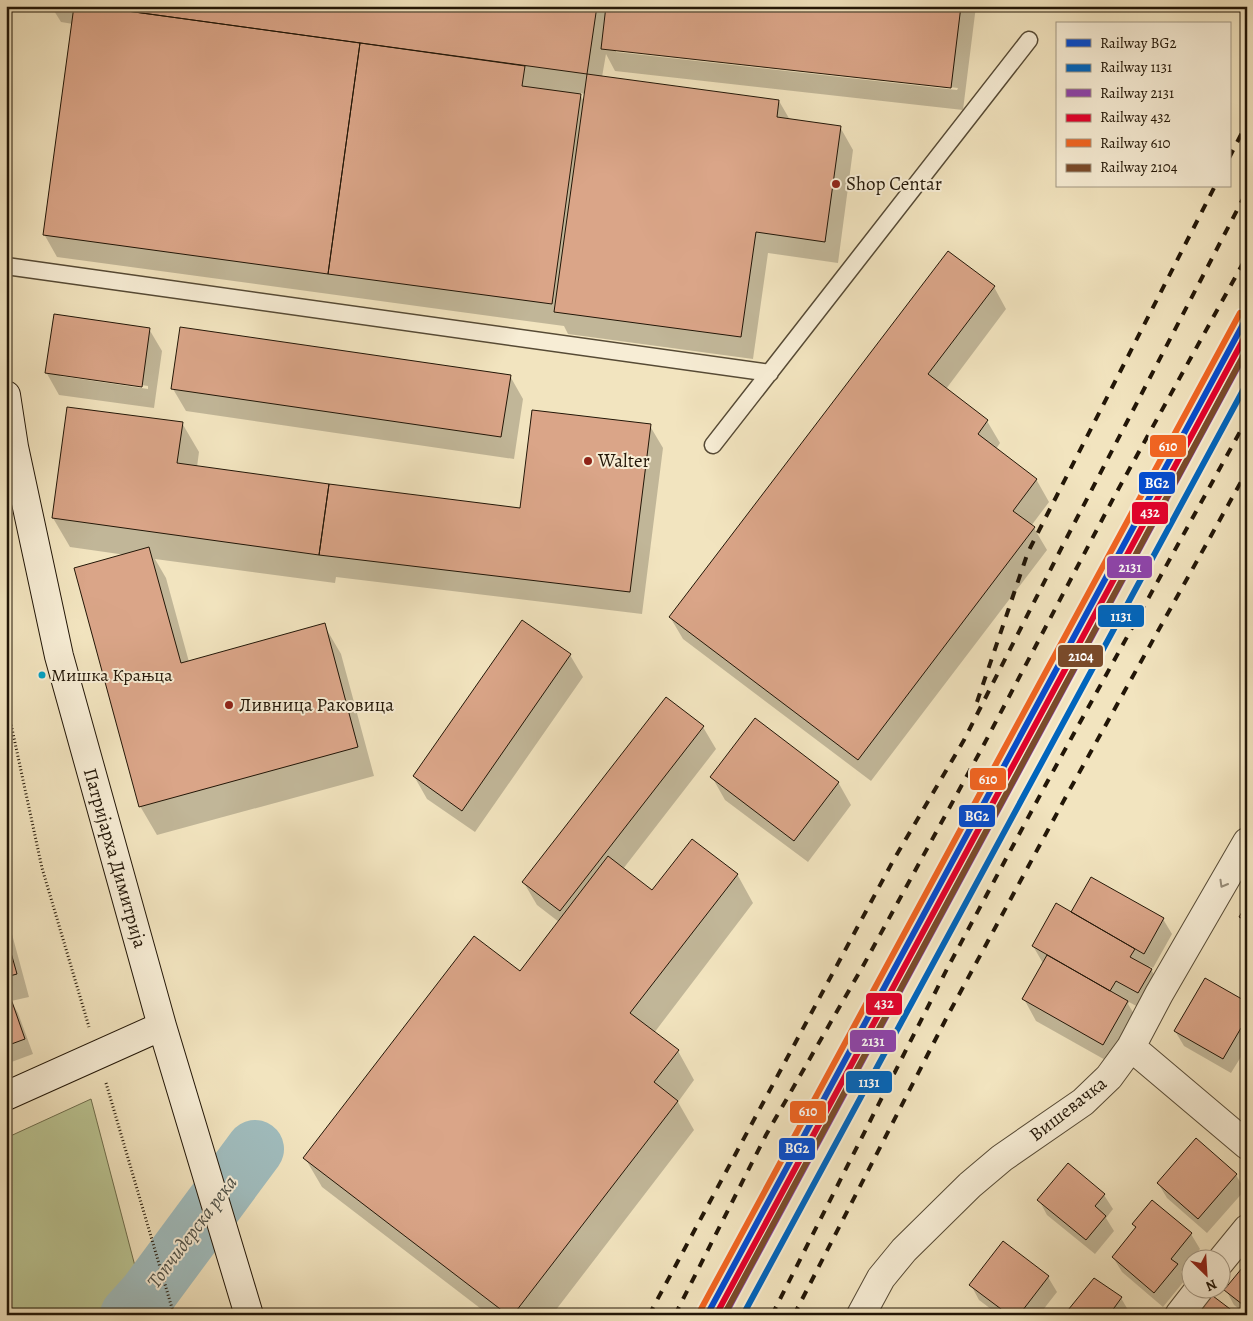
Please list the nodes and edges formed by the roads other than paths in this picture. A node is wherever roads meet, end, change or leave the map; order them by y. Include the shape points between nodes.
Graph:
1 (1029, 40) dead end
2 (6, 266) edge
3 (770, 373) junction
4 (6, 395) edge
5 (713, 445) dead end
6 (1247, 842) edge
7 (162, 1026) junction
8 (1131, 1047) junction
9 (6, 1096) edge
10 (1247, 1145) edge
11 (1247, 1229) edge
12 (1230, 1250) edge
13 (1192, 1298) edge
14 (249, 1315) edge
15 (861, 1315) edge
16 (1179, 1315) edge

1 - 3 lane
2 - 3 lane
3 - 5 lane
4 - 7 main road, Патријарха Димитрија via 14,447 59,656
6 -> 8 main road, Вишевачка
7 - 9 main road
7 - 14 main road, Патријарха Димитрија
8 - 10 main road
8 - 15 main road, Вишевачка via 1109,1077 1082,1102 1002,1158 941,1213 881,1278
11 - 12 main road
13 - 16 main road

